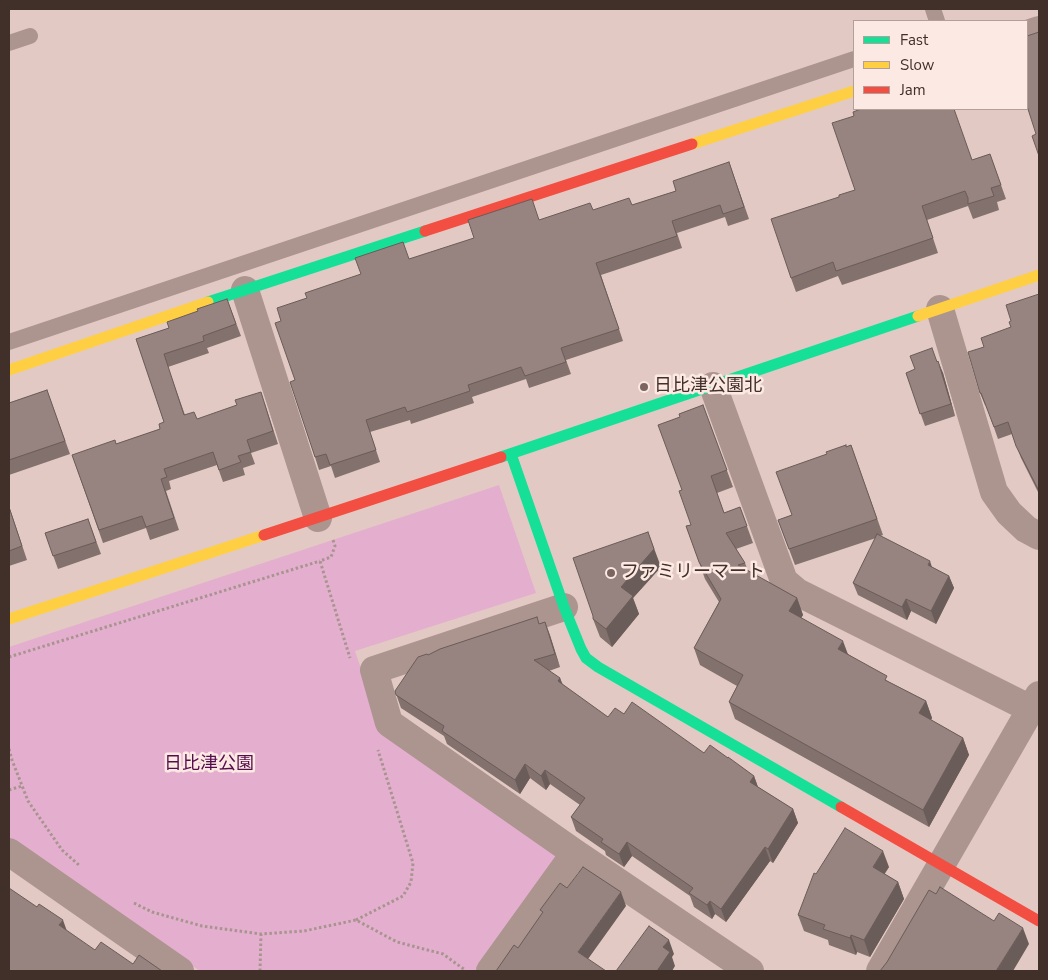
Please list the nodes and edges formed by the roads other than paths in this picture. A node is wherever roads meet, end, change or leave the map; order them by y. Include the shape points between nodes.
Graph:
1 (30, 36) dead end
2 (9, 43) edge
3 (853, 59) edge
4 (853, 91) edge
5 (1039, 275) edge
6 (245, 290) junction
7 (940, 309) junction
8 (9, 342) edge
9 (9, 370) edge
10 (713, 386) junction
11 (511, 454) junction
12 (318, 518) junction
13 (1039, 536) edge
14 (564, 607) junction
15 (9, 619) edge
16 (1035, 702) edge
17 (9, 852) edge
18 (574, 853) junction
19 (942, 864) junction
20 (1039, 921) edge
21 (180, 971) edge
22 (490, 971) edge
23 (750, 971) edge
24 (880, 971) edge

1 - 2 lane
3 - 8 lane
4 - 6 street
5 - 7 street
6 - 9 street
6 - 12 street
7 - 10 street
7 - 13 street via 994,492 1009,513
10 - 11 street
10 - 16 street via 784,581 797,592
11 - 12 street
11 - 14 street
12 - 15 street
14 - 18 street via 374,670 390,723
14 - 19 street via 586,658 598,667
16 - 19 street
17 - 21 street
18 - 22 street
18 - 23 street
19 - 20 street
19 - 24 street

